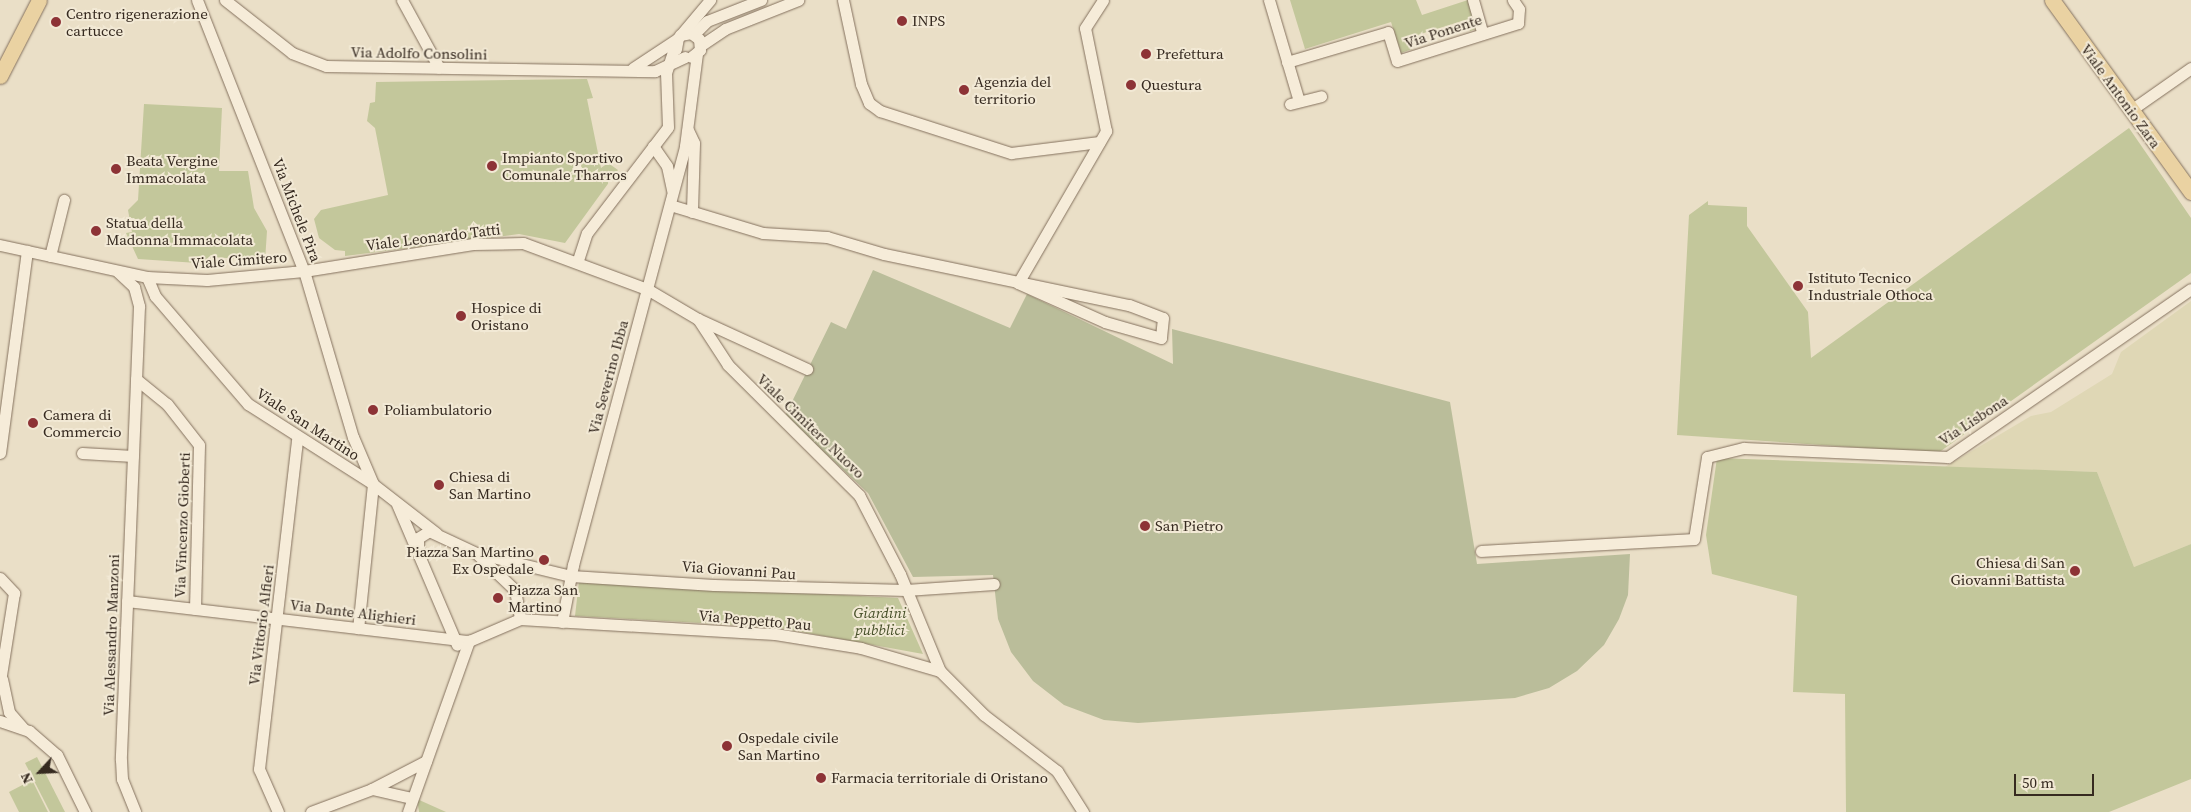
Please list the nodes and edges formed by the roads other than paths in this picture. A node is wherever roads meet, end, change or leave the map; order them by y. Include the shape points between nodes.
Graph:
1 (39, 0) edge
2 (198, 0) edge
3 (226, 0) edge
4 (402, 0) edge
5 (710, 0) edge
6 (798, 0) edge
7 (843, 0) edge
8 (1104, 0) edge
9 (1269, 0) edge
10 (1473, 0) edge
11 (1513, 0) edge
12 (2052, 0) edge
13 (752, 1) edge
14 (700, 13) junction
15 (693, 34) junction
16 (1483, 34) junction
17 (678, 38) junction
18 (699, 50) junction
19 (685, 57) junction
20 (1287, 62) junction
21 (439, 68) junction
22 (633, 68) junction
23 (667, 68) junction
24 (2191, 68) edge
25 (0, 76) edge
26 (1321, 96) dead end
27 (2131, 110) junction
28 (688, 129) junction
29 (1099, 142) junction
30 (653, 146) junction
31 (2191, 192) edge
32 (64, 200) dead end
33 (671, 201) junction
34 (692, 212) junction
35 (0, 245) edge
36 (28, 251) junction
37 (50, 256) junction
38 (578, 260) junction
39 (304, 271) junction
40 (118, 272) junction
41 (147, 277) junction
42 (1018, 283) junction
43 (647, 289) junction
44 (2191, 289) edge
45 (155, 296) junction
46 (139, 306) junction
47 (698, 319) junction
48 (808, 369) dead end
49 (136, 379) junction
50 (353, 437) junction
51 (297, 439) junction
52 (0, 453) edge
53 (82, 453) dead end
54 (133, 456) junction
55 (348, 469) junction
56 (373, 484) junction
57 (394, 500) junction
58 (436, 533) junction
59 (418, 549) junction
60 (1481, 551) dead end
61 (476, 553) junction
62 (572, 570) junction
63 (0, 578) edge
64 (994, 584) dead end
65 (906, 590) junction
66 (127, 601) junction
67 (195, 609) junction
68 (276, 618) junction
69 (520, 619) junction
70 (562, 622) junction
71 (358, 628) junction
72 (456, 639) junction
73 (469, 641) junction
74 (460, 660) junction
75 (940, 671) junction
76 (1, 680) edge
77 (0, 721) edge
78 (23, 728) junction
79 (426, 761) junction
80 (372, 789) junction
81 (412, 798) junction
82 (85, 812) edge
83 (135, 812) edge
84 (278, 812) edge
85 (311, 812) edge
86 (408, 812) edge
87 (1082, 812) edge

1 - 25 main road
2 - 39 street, Via Michele Pira via 221,70 246,120
3 - 21 street, Via Adolfo Consolini via 292,53 326,66
4 - 21 street
5 - 14 street
6 - 18 street via 725,29
7 - 29 street via 861,84 869,103 880,112 1010,153
8 - 29 street via 1085,28 1106,131
9 - 20 street
10 - 16 street
11 - 16 street, Via Ponente via 1519,9 1518,23
12 - 27 main road, Viale Antonio Zara
13 - 15 street via 707,21
14 - 15 street
14 - 17 street
15 - 17 street
15 - 18 street
16 - 20 street, Via Ponente via 1397,61 1388,32
17 - 19 street
17 - 22 street
17 - 23 street
18 - 19 street
18 - 28 street, Via Severino Ibba
19 - 23 street
20 - 26 street via 1294,103
21 - 22 street, Via Adolfo Consolini
22 - 23 street, Via Adolfo Consolini
23 - 30 street via 668,126
24 - 27 street
27 - 31 main road, Viale Antonio Zara
28 - 33 street, Via Severino Ibba
28 - 34 street via 694,143
29 - 42 street
30 - 33 street, Via Severino Ibba via 667,166
30 - 38 street via 587,232
32 - 37 street
33 - 34 street
33 - 43 street, Via Severino Ibba
34 - 42 street via 763,233 827,237
35 - 36 street
36 - 37 street
36 - 52 street
37 - 40 street
38 - 39 street, Viale Leonardo Tatti via 523,242
38 - 43 street, Viale Leonardo Tatti
39 - 41 street, Viale Cimitero via 207,280
39 - 50 street, Via Michele Pira
40 - 41 street
40 - 46 street, Via Alessandro Manzoni via 134,288
41 - 45 street, Viale San Martino
42 - 42 street via 1137,308 1163,318 1161,338 1105,322
43 - 47 street, Viale Cimitero Nuovo
43 - 62 street, Via Severino Ibba
44 - 60 street, Via Lisbona via 1948,457 1744,448 1707,457 1694,539
45 - 46 street
45 - 51 street, Viale San Martino via 248,404
46 - 49 street, Via Alessandro Manzoni
47 - 48 street, Viale Cimitero Nuovo
47 - 65 street, Viale Cimitero Nuovo via 728,365 859,495
49 - 54 street, Via Alessandro Manzoni
49 - 67 street, Via Vincenzo Gioberti via 167,404 200,445
50 - 55 street, Via Michele Pira via 356,459
50 - 56 street, Via Michele Pira
51 - 55 street, Viale San Martino
51 - 68 street, Via Vittorio Alfieri
53 - 54 street
54 - 66 street, Via Alessandro Manzoni
55 - 56 street, Viale San Martino
56 - 57 street, Viale San Martino
56 - 71 street
57 - 58 street
57 - 59 street
58 - 59 street via 420,535
58 - 61 street
59 - 72 street via 435,598
61 - 62 street
61 - 69 street via 515,590
62 - 65 street, Via Giovanni Pau via 783,589
62 - 70 street
63 - 76 street via 14,593
64 - 65 street
65 - 75 street, Viale Cimitero Nuovo
66 - 67 street, Via Dante Alighieri
66 - 83 street, Via Alessandro Manzoni via 121,760 122,780
67 - 68 street, Via Dante Alighieri
68 - 71 street, Via Dante Alighieri
68 - 84 street, Via Vittorio Alfieri via 259,769
69 - 70 street
69 - 73 street
70 - 75 street, Via Peppetto Pau via 774,634 861,648
71 - 72 street, Via Dante Alighieri
72 - 73 street
72 - 74 street
73 - 74 street
74 - 79 street
75 - 87 street via 984,715 1058,771
76 - 78 street via 9,712
77 - 78 street
78 - 82 street via 58,755
79 - 80 street
79 - 81 street
80 - 81 street
80 - 85 street
81 - 86 street

